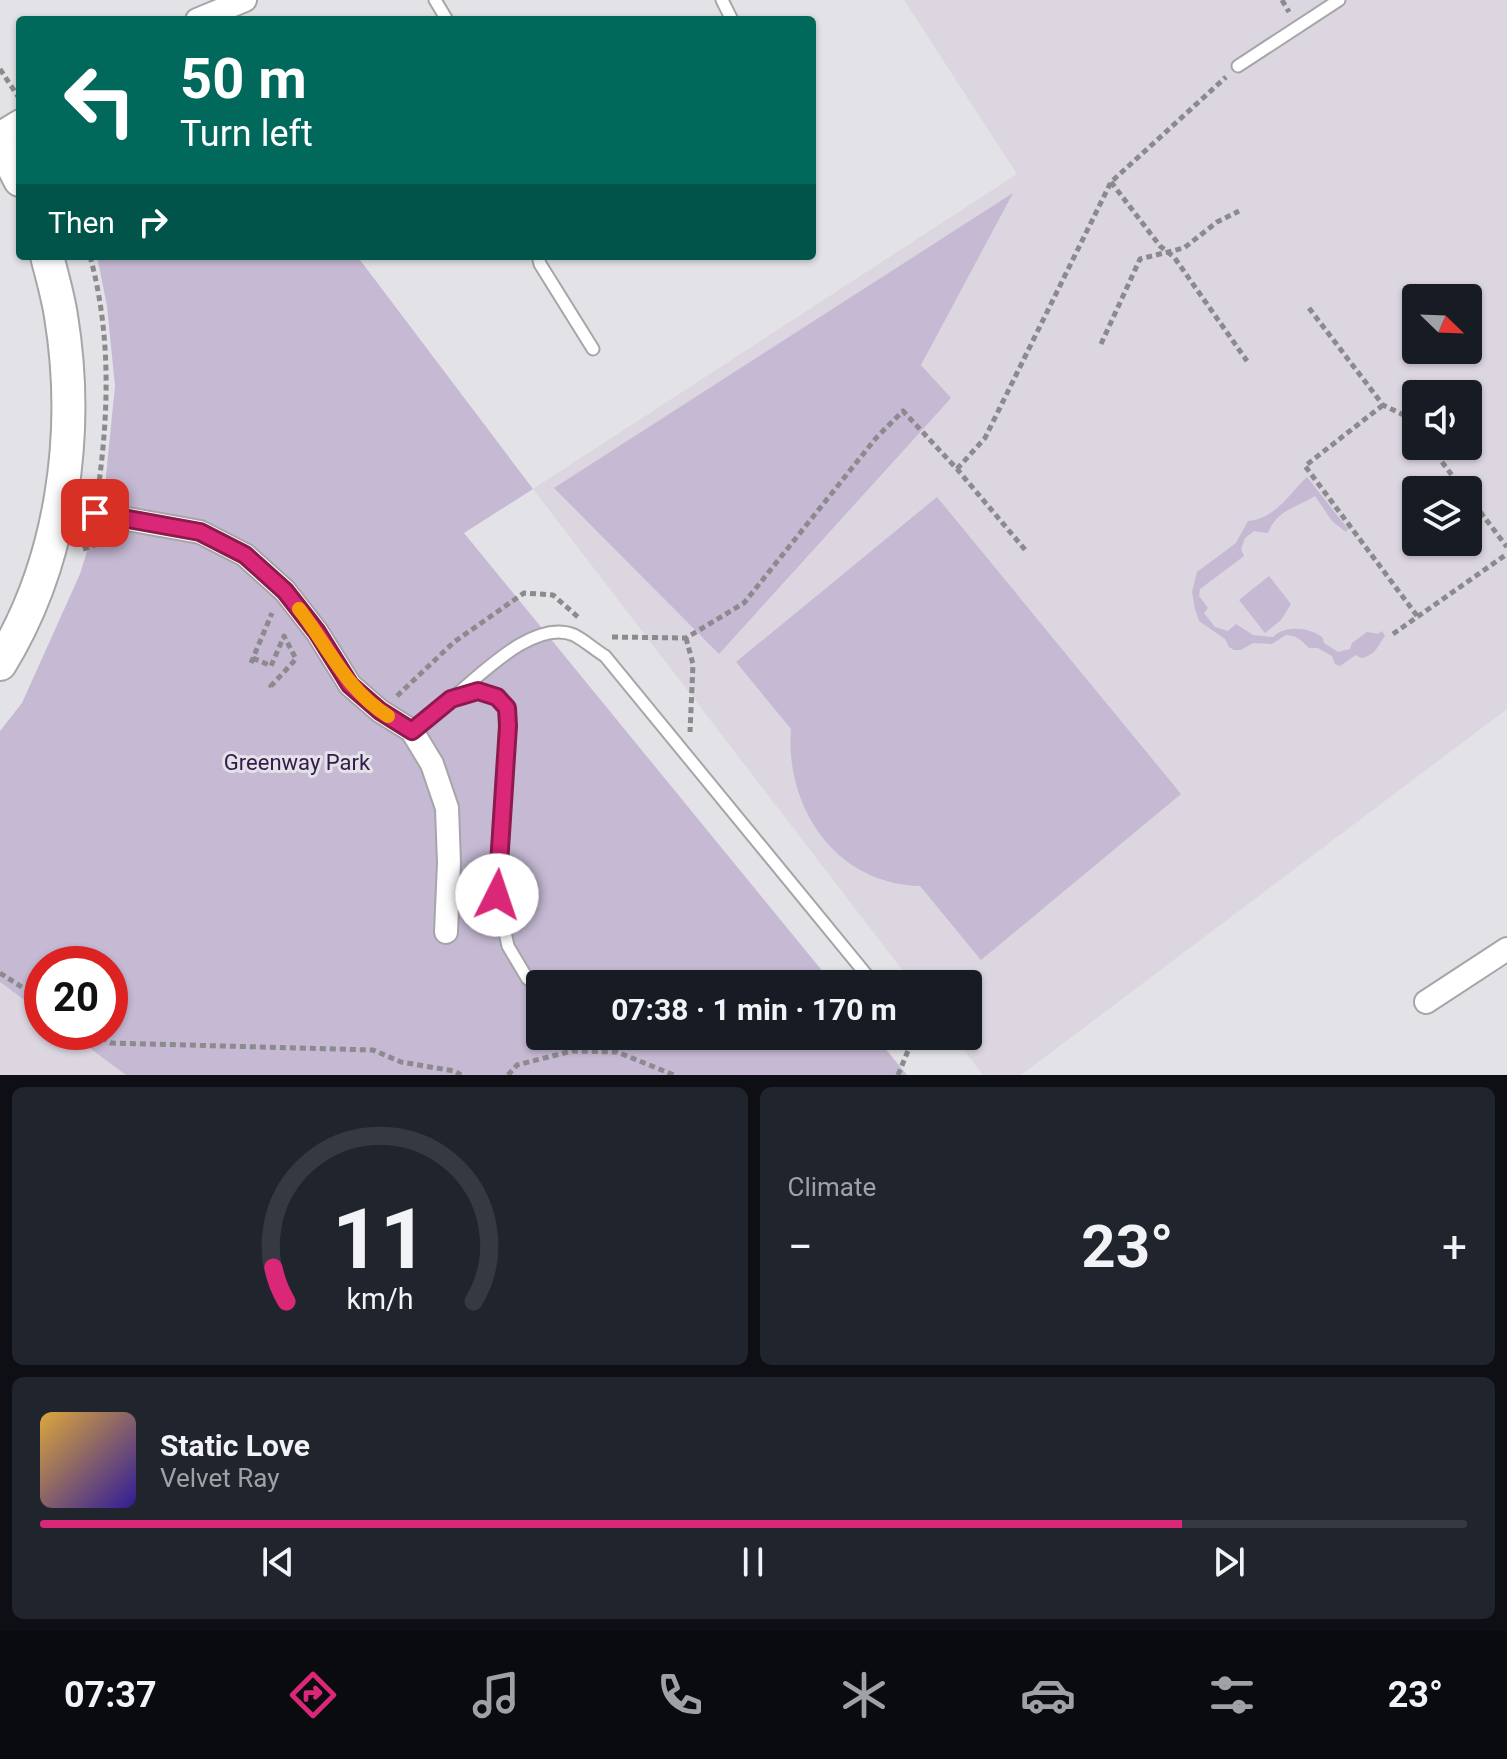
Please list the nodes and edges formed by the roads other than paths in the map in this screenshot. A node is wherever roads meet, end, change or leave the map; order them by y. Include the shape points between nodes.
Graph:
1 (245, 0) edge
2 (1339, 0) edge
3 (207, 16) edge
4 (1238, 66) road end
5 (0, 141) edge
6 (16, 172) edge
7 (48, 260) edge
8 (539, 260) edge
9 (593, 349) dead end
10 (60, 507) junction
11 (0, 664) edge
12 (451, 699) junction
13 (412, 731) junction
14 (446, 932) dead end
15 (1507, 949) edge
16 (862, 970) edge
17 (526, 976) edge
18 (1426, 1002) dead end

1 - 3 street
2 - 4 lane
5 - 6 main road
7 - 10 main road via 61,317 67,396
8 - 9 lane
10 - 11 main road via 49,553
10 - 13 street via 200,532 245,555 285,591 350,685
12 - 13 lane
12 - 16 lane via 524,641 552,631 573,635 605,656
12 - 17 lane via 478,691 497,697 507,708 497,895 508,946
13 - 14 street via 432,764 447,808
15 - 18 street

